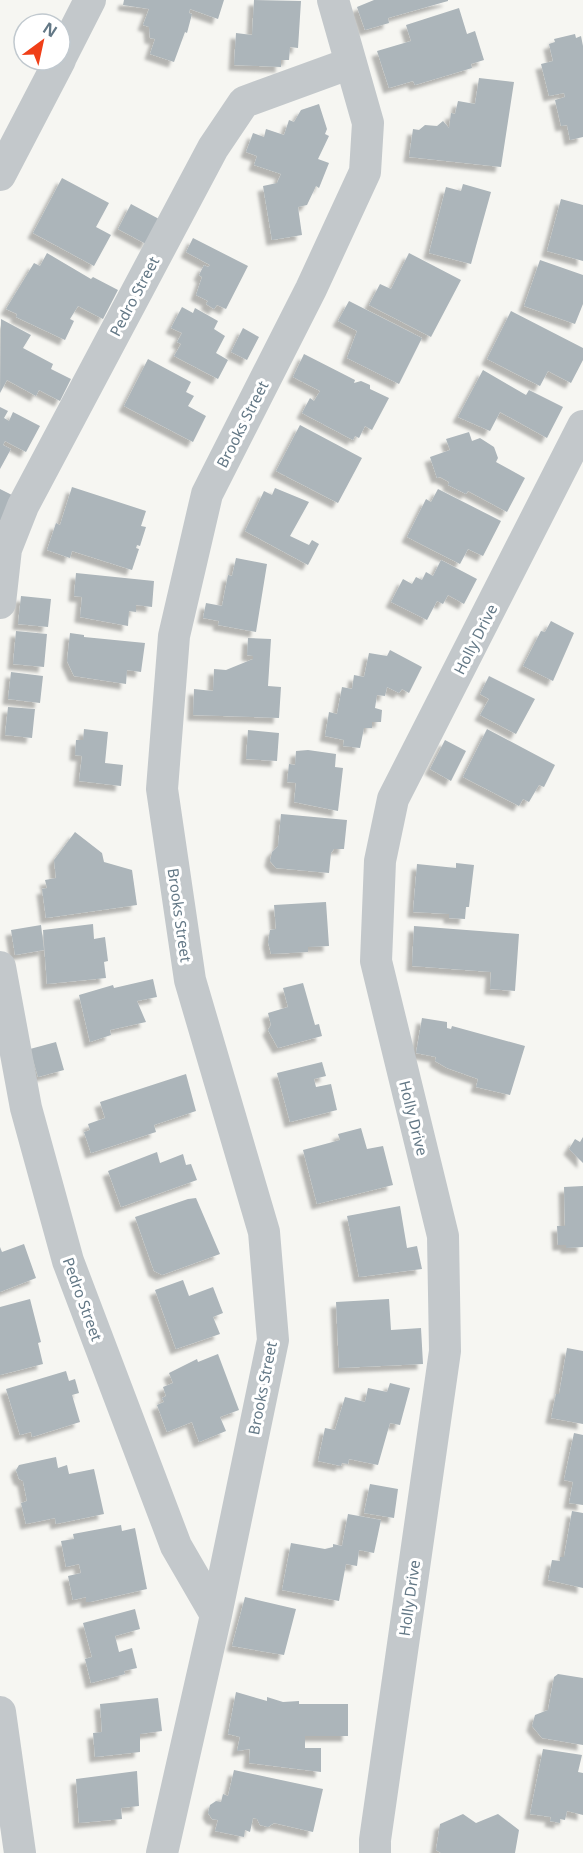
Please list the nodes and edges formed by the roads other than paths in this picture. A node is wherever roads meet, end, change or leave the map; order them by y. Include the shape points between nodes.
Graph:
1 (90, 0) edge
2 (333, 0) edge
3 (72, 36) edge
4 (351, 63) junction
5 (54, 72) edge
6 (0, 175) edge
7 (583, 426) edge
8 (0, 603) edge
9 (0, 967) edge
10 (216, 1615) junction
11 (0, 1712) edge
12 (20, 1853) edge
13 (162, 1853) edge
14 (375, 1853) edge

1 - 3 street
2 - 4 street, Brooks Street
4 - 8 street, Pedro Street via 244,102 213,148 23,506 6,549
4 - 10 street, Brooks Street via 368,123 365,172 207,494 173,647 162,789 190,980 264,1232 273,1340
5 - 6 street
7 - 14 street, Holly Drive via 393,799 380,861 376,961 443,1236 445,1351
9 - 10 street, Pedro Street via 26,1108 68,1261 176,1546
10 - 13 street, Brooks Street
11 - 12 street

